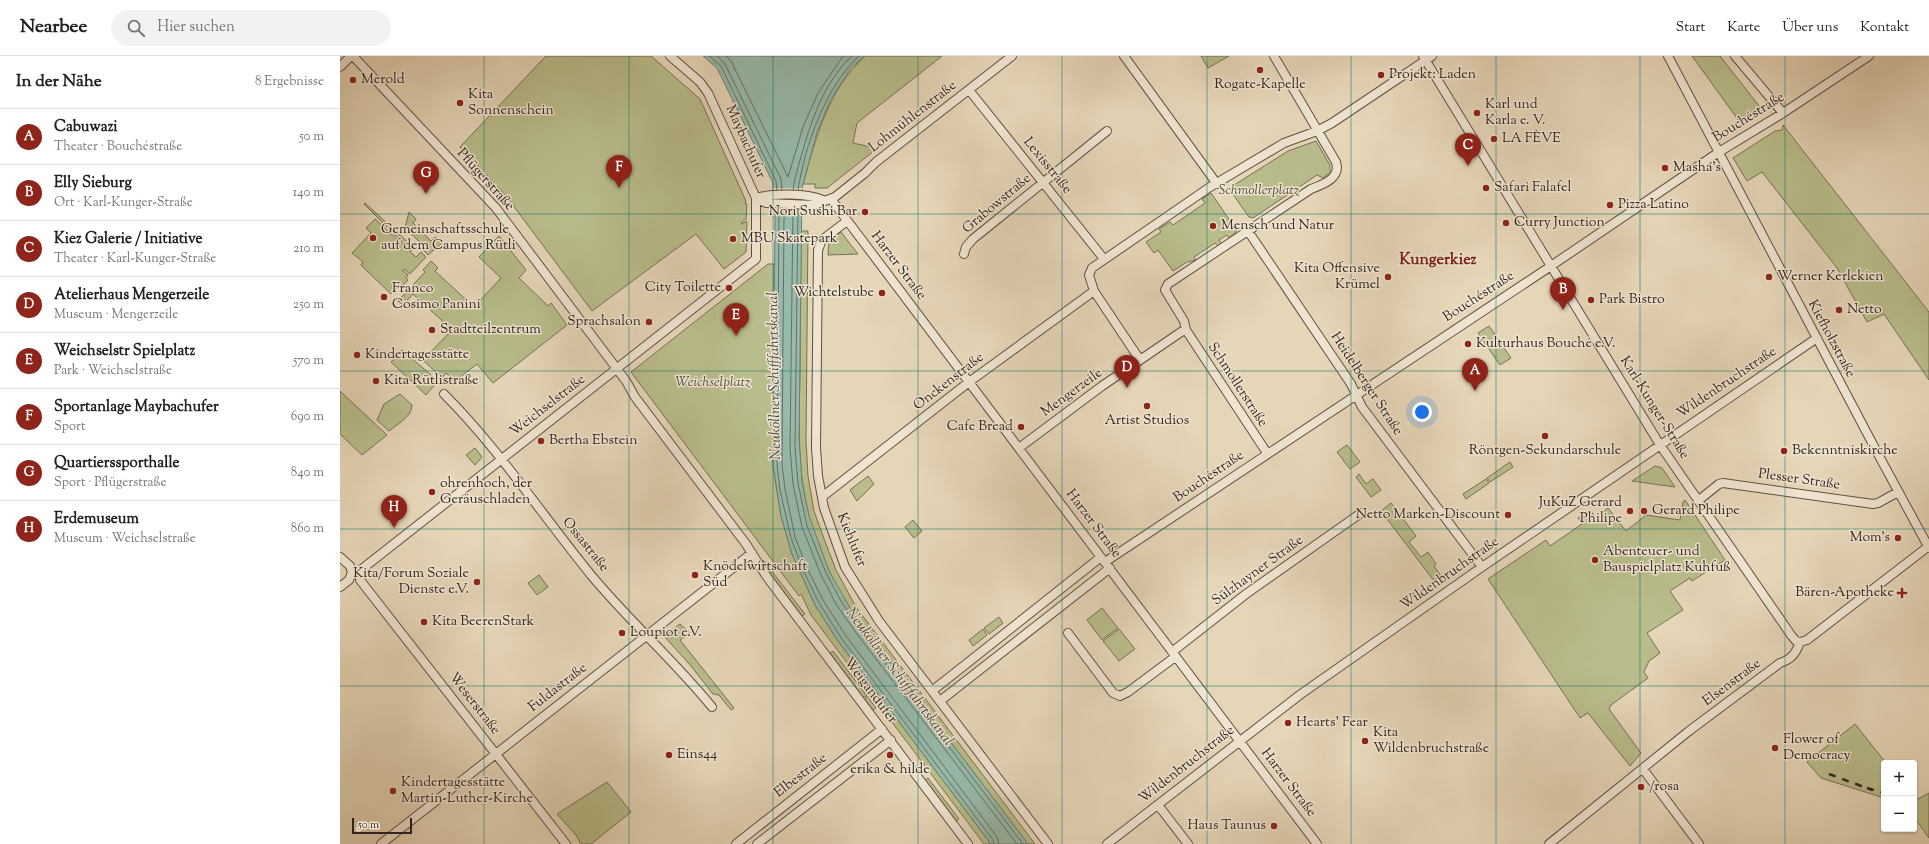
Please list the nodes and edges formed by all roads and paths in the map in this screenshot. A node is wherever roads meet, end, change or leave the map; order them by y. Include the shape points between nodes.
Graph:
1 (352, 56) edge
2 (670, 56) edge
3 (1012, 56) edge
4 (1124, 56) edge
5 (1274, 56) edge
6 (1668, 56) edge
7 (1735, 56) edge
8 (1869, 56) edge
9 (1426, 57) edge
10 (340, 67) edge
11 (969, 90) junction
12 (1783, 113) junction
13 (1317, 131) junction
14 (1107, 132) dead end
15 (1719, 152) junction
16 (1043, 182) junction
17 (1217, 184) junction
18 (756, 198) junction
19 (831, 199) junction
20 (847, 221) junction
21 (1248, 231) junction
22 (964, 254) dead end
23 (757, 255) joint
24 (1104, 258) junction
25 (1551, 264) junction
26 (1094, 291) junction
27 (1186, 330) junction
28 (1817, 338) junction
29 (1140, 360) junction
30 (616, 368) junction
31 (969, 382) junction
32 (444, 394) dead end
33 (1356, 395) junction
34 (1660, 445) junction
35 (1019, 448) junction
36 (1267, 454) junction
37 (501, 460) junction
38 (1898, 492) junction
39 (822, 497) junction
40 (1699, 500) junction
41 (1361, 514) dead end
42 (1929, 547) edge
43 (752, 553) junction
44 (340, 557) edge
45 (1105, 562) junction
46 (1482, 567) junction
47 (360, 580) joint
48 (340, 587) edge
49 (1068, 633) dead end
50 (647, 635) junction
51 (1800, 642) junction
52 (1174, 654) junction
53 (932, 691) junction
54 (940, 701) junction
55 (712, 707) dead end
56 (882, 729) junction
57 (890, 740) junction
58 (1239, 741) junction
59 (496, 754) junction
60 (1643, 769) junction
61 (1158, 804) junction
62 (754, 830) junction
63 (761, 843) edge
64 (381, 844) edge
65 (566, 844) edge
66 (736, 844) edge
67 (968, 844) edge
68 (1048, 844) edge
69 (1107, 844) edge
70 (1188, 844) edge
71 (1317, 844) edge
72 (1549, 844) edge
73 (1699, 844) edge

1 - 10 street
1 - 30 street, Pflügerstraße via 496,208
2 - 18 street, Maybachufer via 708,92
3 - 11 street, Lohmühlenstraße
4 - 17 street
5 - 13 street
6 - 15 street, Kiefholzstraße
7 - 12 street
8 - 12 street, Bouchéstraße
9 - 13 street via 1362,103
9 - 25 street, Karl-Kunger-Straße
11 - 16 street, Lexisstraße
11 - 19 street, Lohmühlenstraße
12 - 15 street, Bouchéstraße
13 - 17 street via 1284,143
13 - 21 street via 1336,162 1337,174
14 - 16 street, Grabowstraße
15 - 25 street, Bouchéstraße
15 - 28 street, Kiefholzstraße
16 - 22 street, Grabowstraße via 973,239
16 - 24 street, Lexisstraße
17 - 24 street
18 - 19 street via 766,203 773,199 802,200 814,205
18 - 23 street, Maybachufer
19 - 20 street, Harzer Straße
20 - 31 street, Harzer Straße
20 - 39 street, Kiehlufer via 822,240 818,248 816,448
21 - 27 street via 1165,286 1167,294 1184,321
21 - 33 street, Heidelberger Straße
23 - 30 street, Weichselstraße via 754,261
24 - 26 street via 1090,271
25 - 33 street, Bouchéstraße
25 - 34 street, Karl-Kunger-Straße
26 - 29 street
26 - 31 street, Onckenstraße
27 - 29 street
27 - 36 street, Schmollerstraße
28 - 34 street, Wildenbruchstraße
28 - 38 street, Kiefholzstraße
29 - 35 street, Mengerzeile
30 - 37 street, Weichselstraße
30 - 43 street
31 - 35 street, Harzer Straße
31 - 39 street, Onckenstraße
32 - 37 street, Ossastraße
33 - 36 street, Bouchéstraße
33 - 46 street, Heidelberger Straße via 1362,407
34 - 40 street, Karl-Kunger-Straße
34 - 46 street, Wildenbruchstraße
35 - 45 street, Harzer Straße
36 - 45 street, Bouchéstraße
37 - 47 street, Weichselstraße via 362,569
37 - 50 street, Ossastraße via 591,574
38 - 40 street, Plesser Straße via 1873,504 1723,483
38 - 42 street, Kiefholzstraße
39 - 53 street, Kiehlufer via 846,567 879,621
40 - 51 street, Karl-Kunger-Straße via 1791,635
41 - 52 street, Sülzhayner Straße via 1246,594
42 - 51 street, Elsenstraße via 1807,640
43 - 50 street, Fuldastraße
43 - 56 street, Weigandufer via 767,577
44 - 48 street via 352,569 349,580
45 - 52 street, Harzer Straße
45 - 53 street, Bouchéstraße
45 - 54 street, Bouchéstraße
46 - 58 street, Wildenbruchstraße via 1301,694
47 - 59 street, Weserstraße
49 - 52 street, Sülzhayner Straße via 1113,693 1120,696
50 - 55 street, Ossastraße
50 - 59 street, Fuldastraße
51 - 60 street, Elsenstraße via 1796,653 1787,661 1780,663 1721,706
52 - 58 street, Harzer Straße
53 - 54 street, Kiehlufer
54 - 68 street, Kiehlufer
56 - 57 street, Weigandufer
56 - 62 street, Elbestraße
57 - 63 street, Elbestraße
57 - 67 street, Weigandufer
58 - 61 street, Wildenbruchstraße
58 - 71 street, Harzer Straße
59 - 64 street, Fuldastraße
59 - 65 street, Weserstraße
60 - 72 street, Elsenstraße
60 - 73 street
61 - 69 street, Wildenbruchstraße
61 - 70 street
62 - 63 street
62 - 66 street, Elbestraße

